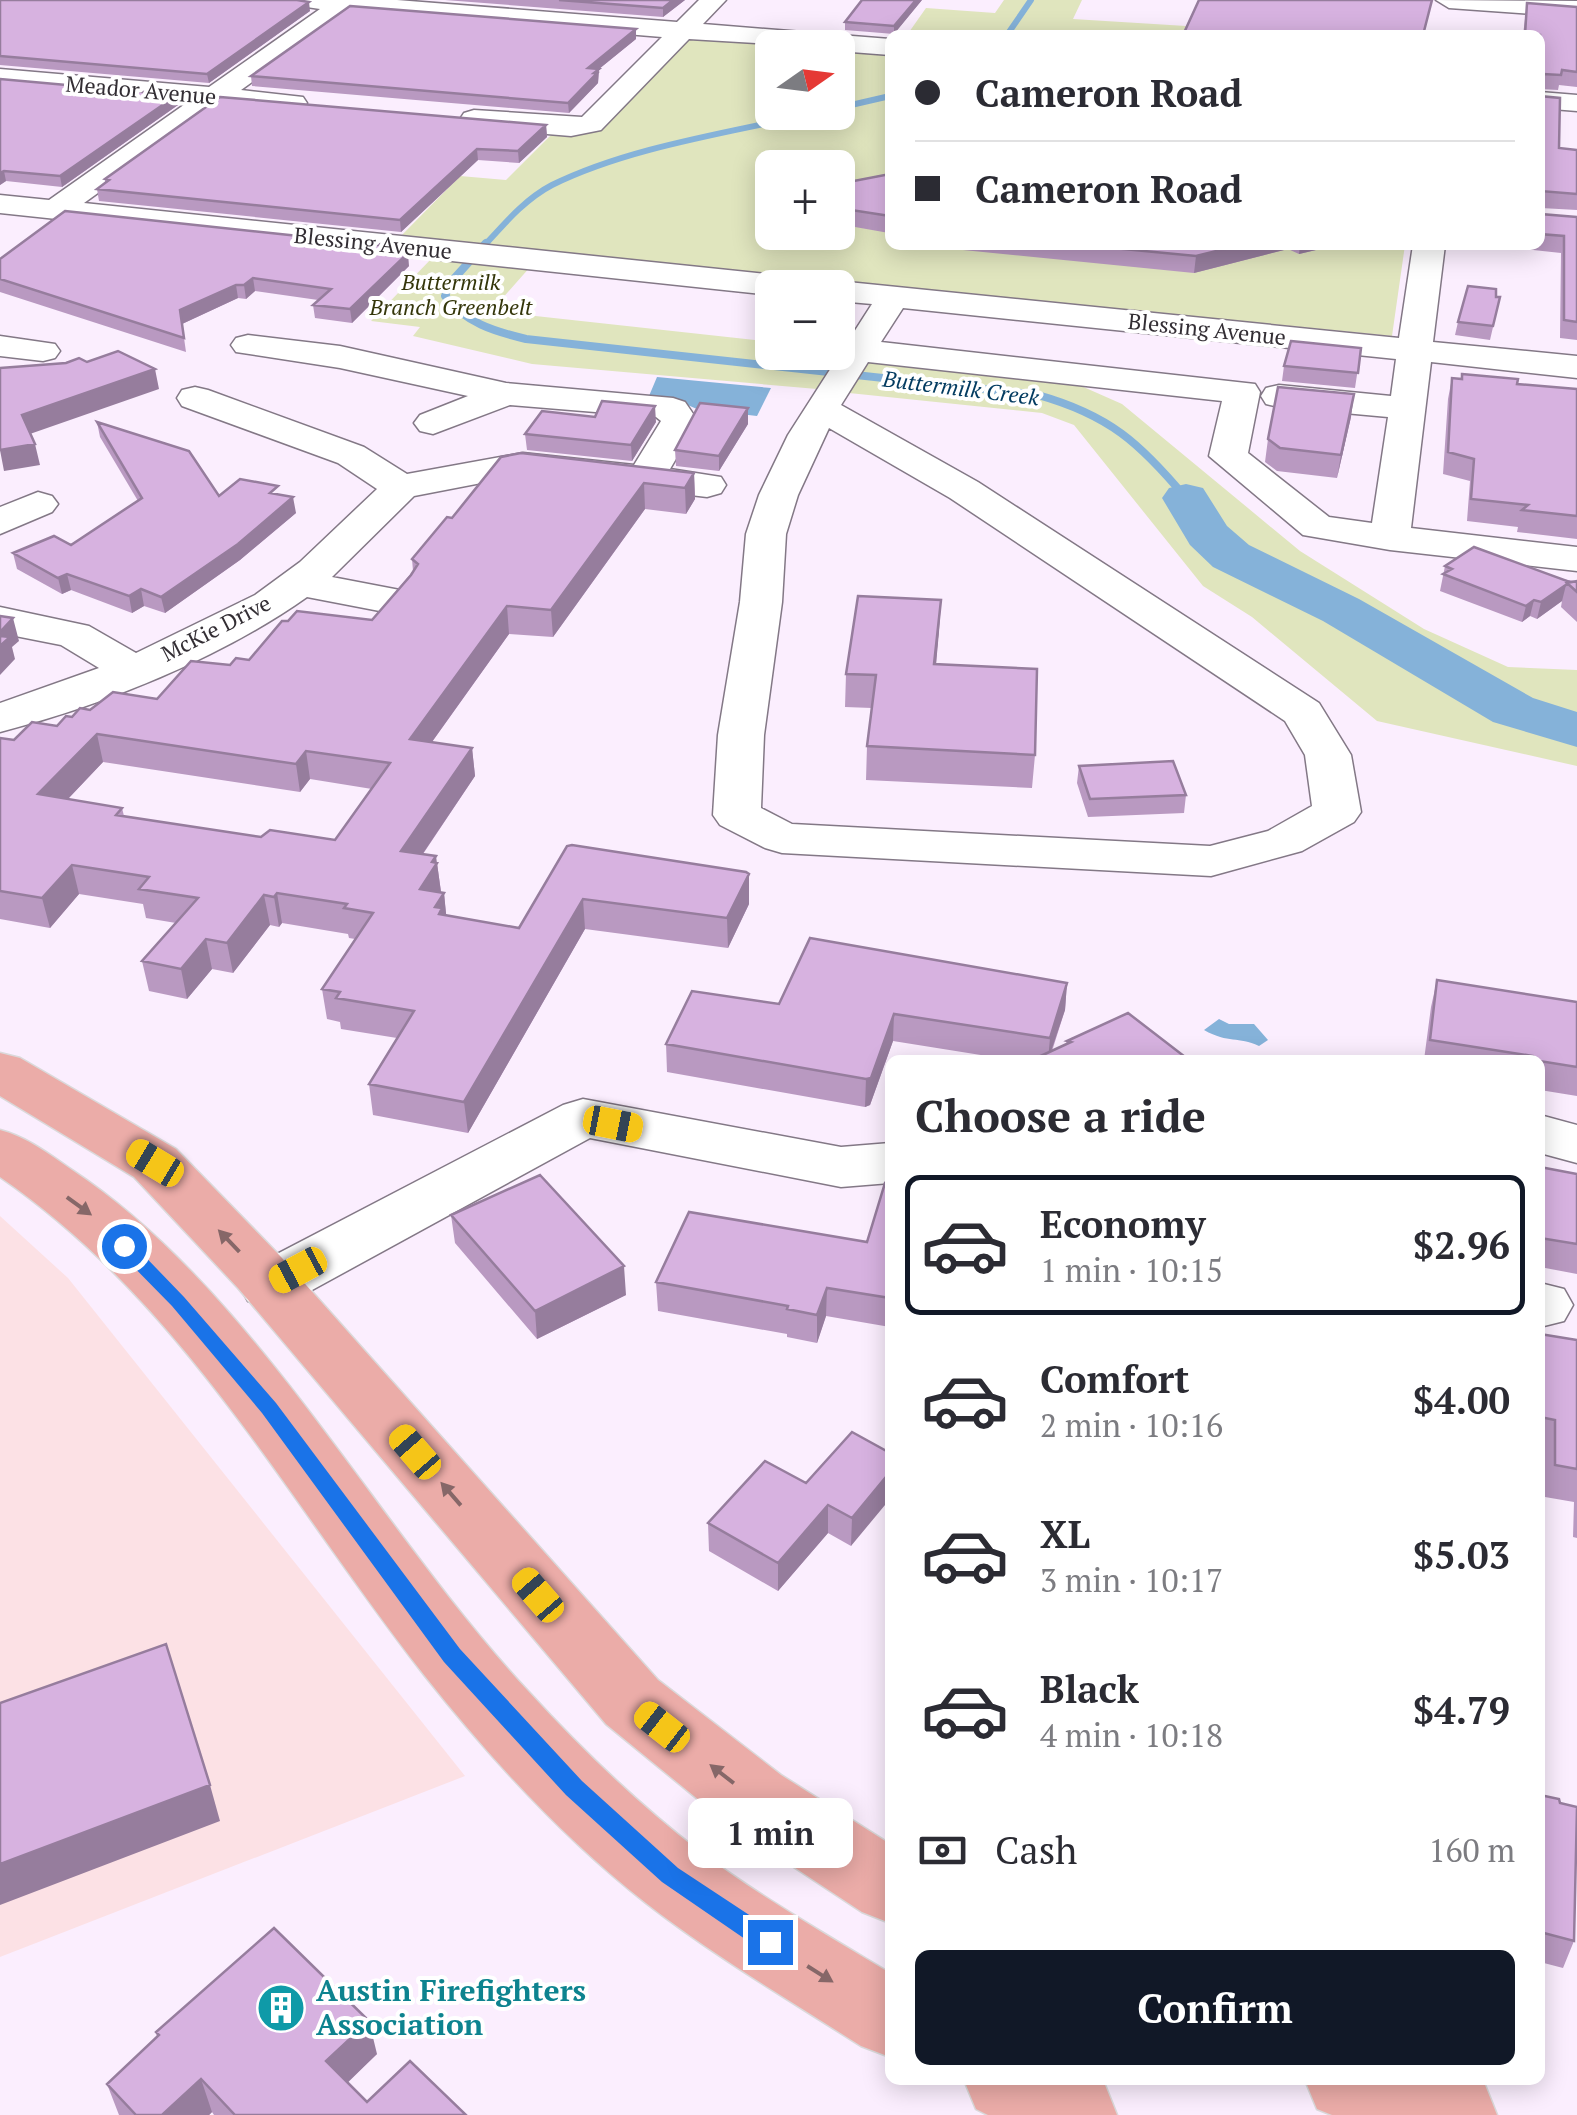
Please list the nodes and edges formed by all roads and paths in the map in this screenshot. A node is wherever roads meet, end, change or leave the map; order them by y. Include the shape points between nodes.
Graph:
1 (302, 0) edge
2 (713, 0) edge
3 (1450, 0) edge
4 (1463, 0) edge
5 (347, 2) edge
6 (1577, 9) edge
7 (1459, 30) edge
8 (682, 31) junction
9 (885, 47) edge
10 (109, 58) edge
11 (0, 77) edge
12 (70, 83) junction
13 (216, 96) junction
14 (1545, 100) edge
15 (1577, 103) edge
16 (330, 106) edge
17 (448, 117) edge
18 (0, 204) edge
19 (55, 210) junction
20 (1428, 250) edge
21 (755, 283) edge
22 (855, 293) edge
23 (894, 297) junction
24 (248, 345) dead end
25 (0, 346) edge
26 (43, 351) dead end
27 (1577, 367) edge
28 (842, 377) junction
29 (1411, 381) junction
30 (283, 386) junction
31 (1242, 392) junction
32 (506, 394) junction
33 (195, 398) dead end
34 (1577, 399) edge
35 (433, 423) dead end
36 (646, 477) junction
37 (707, 485) dead end
38 (401, 487) junction
39 (38, 504) dead end
40 (0, 522) edge
41 (1390, 538) junction
42 (1577, 560) edge
43 (300, 583) junction
44 (390, 600) edge
45 (0, 620) edge
46 (132, 669) junction
47 (0, 718) edge
48 (0, 1071) edge
49 (1545, 1135) edge
50 (1577, 1144) edge
51 (0, 1149) edge
52 (885, 1163) edge
53 (270, 1285) junction
54 (340, 1366) junction
55 (269, 1408) junction
56 (885, 1884) edge
57 (885, 2015) edge
58 (1016, 2085) edge
59 (1362, 2085) edge
60 (1075, 2115) edge
61 (1455, 2115) edge

1 - 5 street
2 - 8 street
3 - 4 street
4 - 6 street
4 - 7 street
5 - 8 street
5 - 13 street
8 - 9 street
8 - 17 street via 591,124
10 - 12 street
11 - 12 street, Meador Avenue
12 - 13 street, Meador Avenue
13 - 16 street, Meador Avenue
13 - 19 street
14 - 15 street
18 - 19 street, Blessing Avenue
19 - 21 street, Blessing Avenue
20 - 29 street
22 - 23 street, Blessing Avenue
23 - 28 street
23 - 29 street, Blessing Avenue
24 - 30 street
25 - 26 street
27 - 29 street, Blessing Avenue
28 - 28 street via 767,528 735,772 737,815 782,838 1211,861 1285,841 1337,812 1328,756 1303,713 995,510
28 - 31 street via 1119,379
29 - 31 street
29 - 34 street
29 - 41 street
30 - 32 street
30 - 33 street
30 - 38 street via 351,454
31 - 41 street via 1228,456 1317,527
32 - 35 street
32 - 36 street via 672,410 680,421
36 - 37 street
36 - 38 street via 524,464
38 - 43 street, McKie Drive
39 - 40 street
41 - 42 street
43 - 44 street
43 - 46 street, McKie Drive
45 - 46 street via 74,636
46 - 47 street, McKie Drive
53 -> 48 main road via 155,1163
49 - 50 street
51 -> 55 main road via 98,1219
52 - 53 street via 842,1167 583,1118
53 - 54 main road
54 - 55 main road
56 -> 54 main road via 754,1799 632,1702
55 -> 57 main road via 452,1656 574,1788 670,1875
58 - 60 main road
59 - 61 main road

